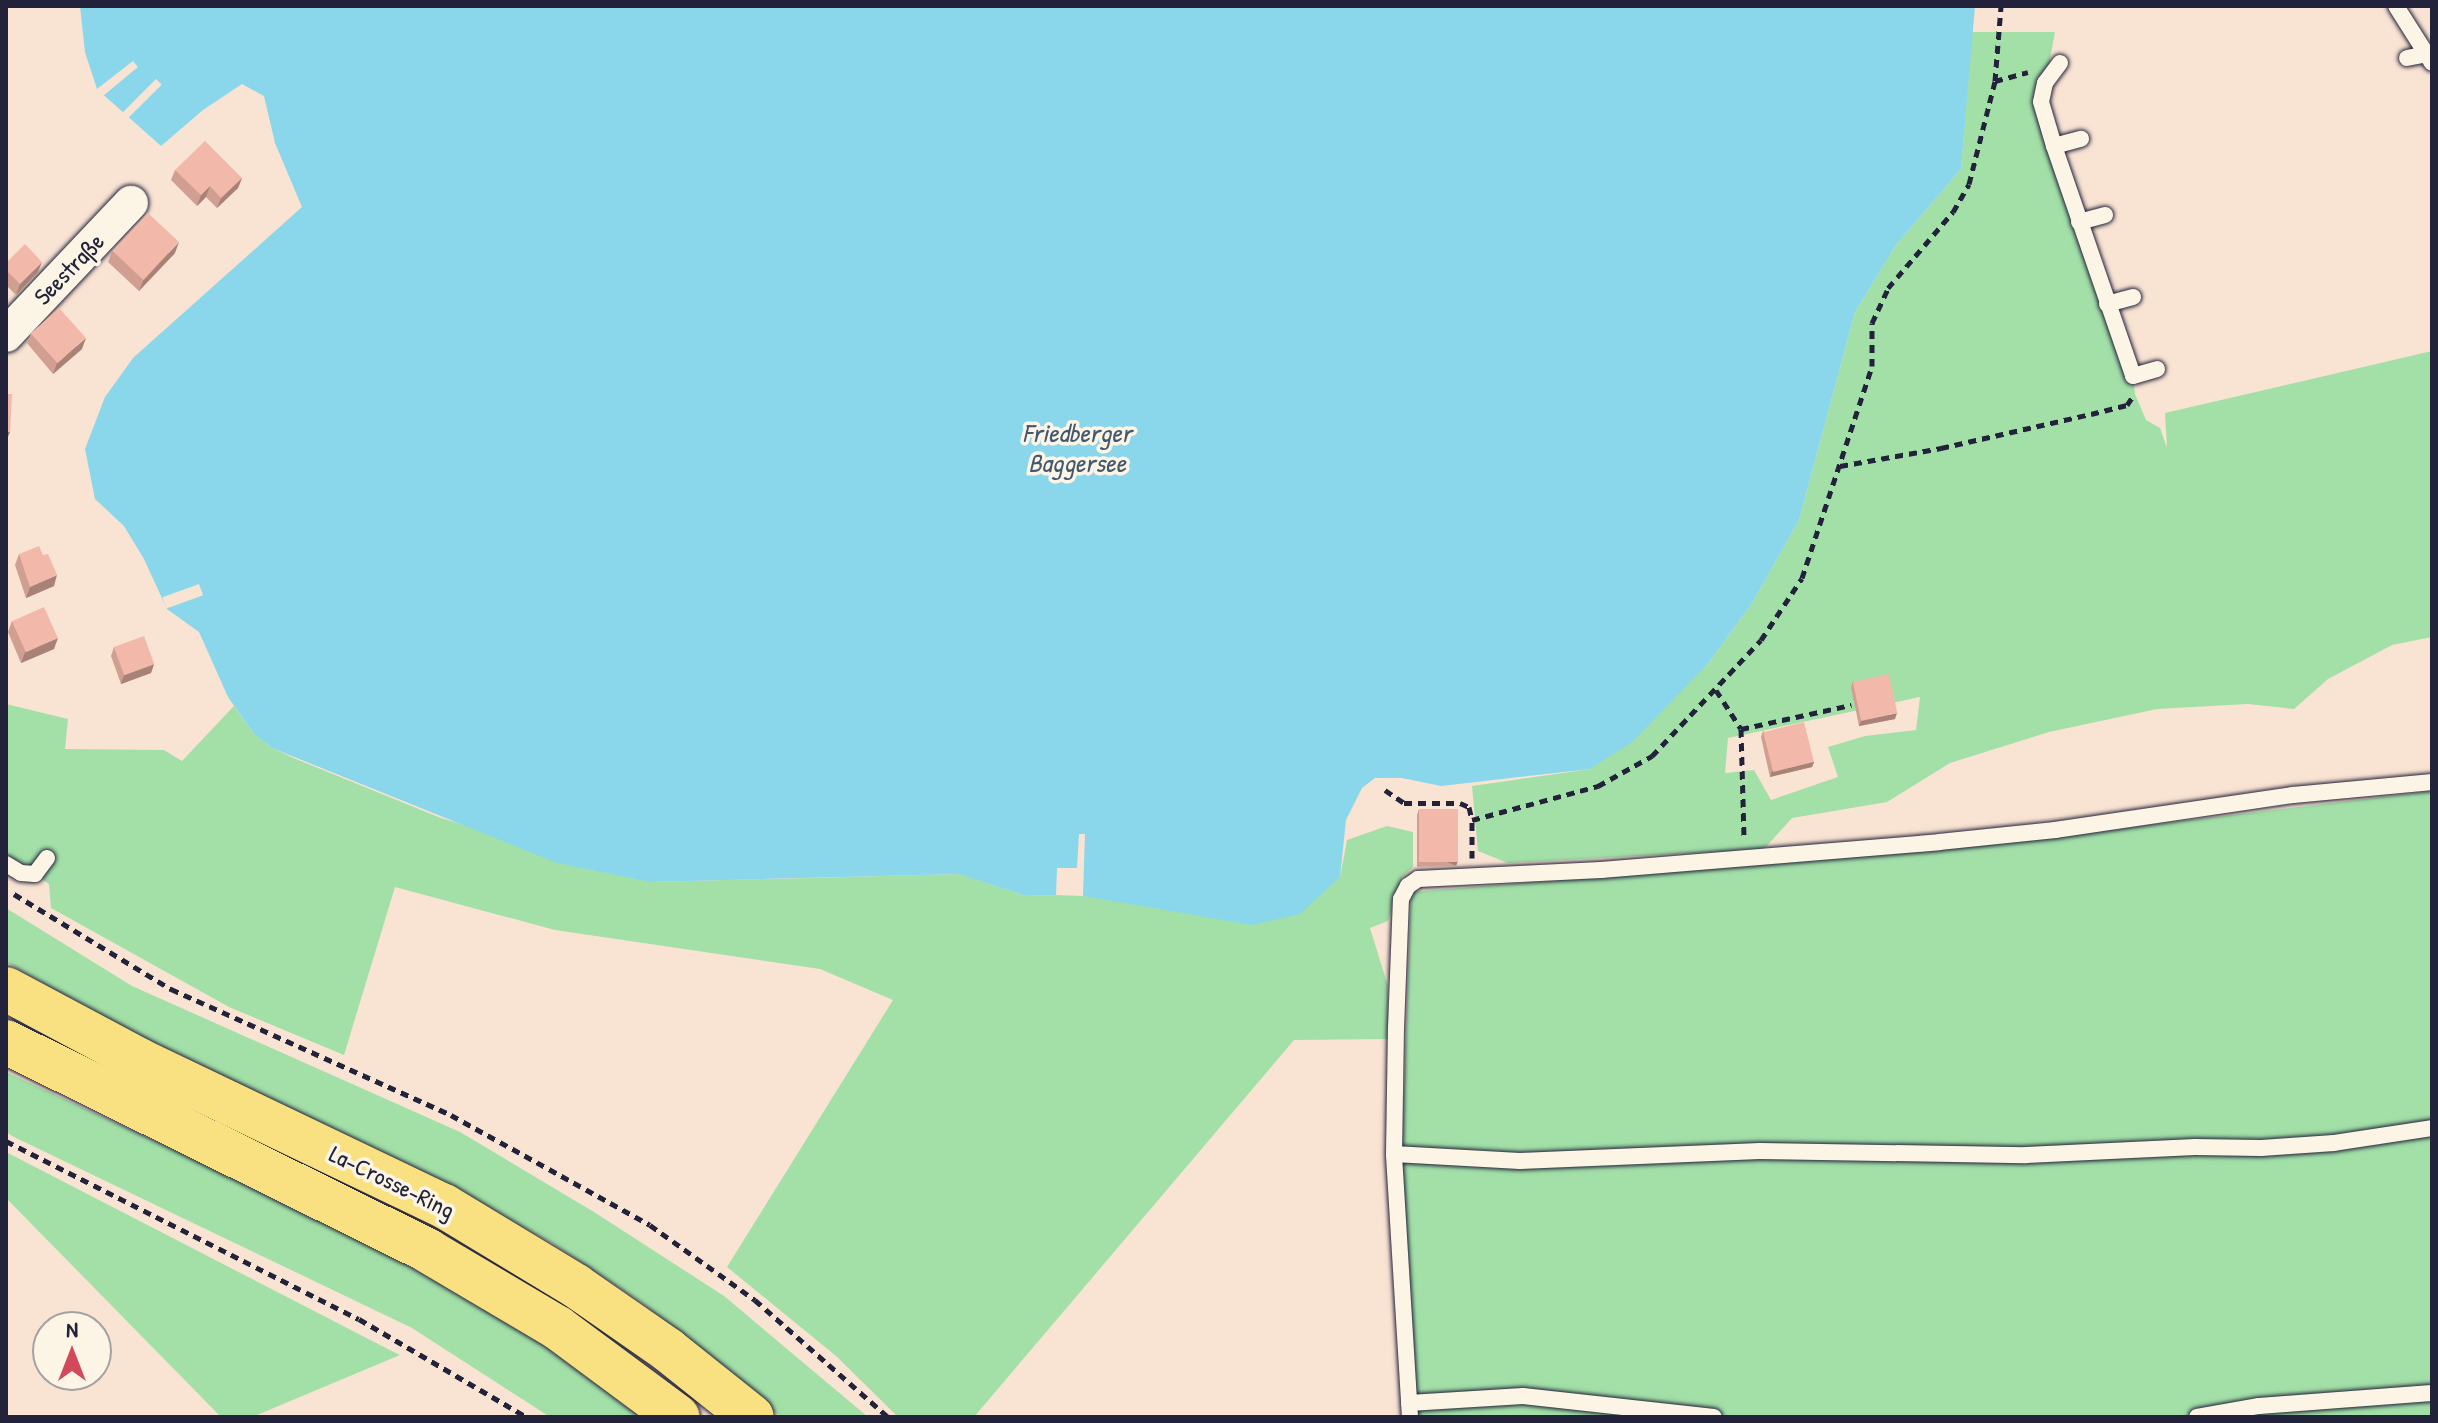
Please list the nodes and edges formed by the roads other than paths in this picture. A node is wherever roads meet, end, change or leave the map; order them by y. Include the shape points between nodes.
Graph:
1 (2396, 6) edge
2 (2407, 58) dead end
3 (2429, 58) edge
4 (2060, 63) road end
5 (2081, 139) dead end
6 (2054, 146) junction
7 (131, 203) dead end
8 (2105, 215) dead end
9 (2079, 222) junction
10 (2133, 297) dead end
11 (2107, 304) junction
12 (6, 335) edge
13 (2157, 369) dead end
14 (2432, 782) edge
15 (47, 858) dead end
16 (6, 864) edge
17 (6, 989) edge
18 (6, 1042) edge
19 (2432, 1128) edge
20 (1394, 1154) junction
21 (2432, 1393) edge
22 (1409, 1410) edge
23 (678, 1417) edge
24 (752, 1417) edge
25 (1714, 1417) edge
26 (2197, 1417) edge

1 - 3 lane
2 - 3 lane
4 - 6 lane via 2045,83 2041,102
5 - 6 lane
6 - 9 lane
7 - 12 street, Seestraße
8 - 9 lane
9 - 11 lane
10 - 11 lane
11 - 13 lane via 2133,376
14 - 20 lane via 2293,795 2055,830 1745,860 1418,879 1401,899 1398,921
15 - 16 lane via 35,874
17 - 24 main road, La-Crosse-Ring via 139,1060 458,1214 588,1294
18 - 23 main road, La-Crosse-Ring via 428,1251 558,1328
19 - 20 lane via 2261,1148 2026,1155 1760,1151 1520,1161
20 - 22 lane
21 - 26 lane via 2259,1406
22 - 25 lane via 1523,1396

